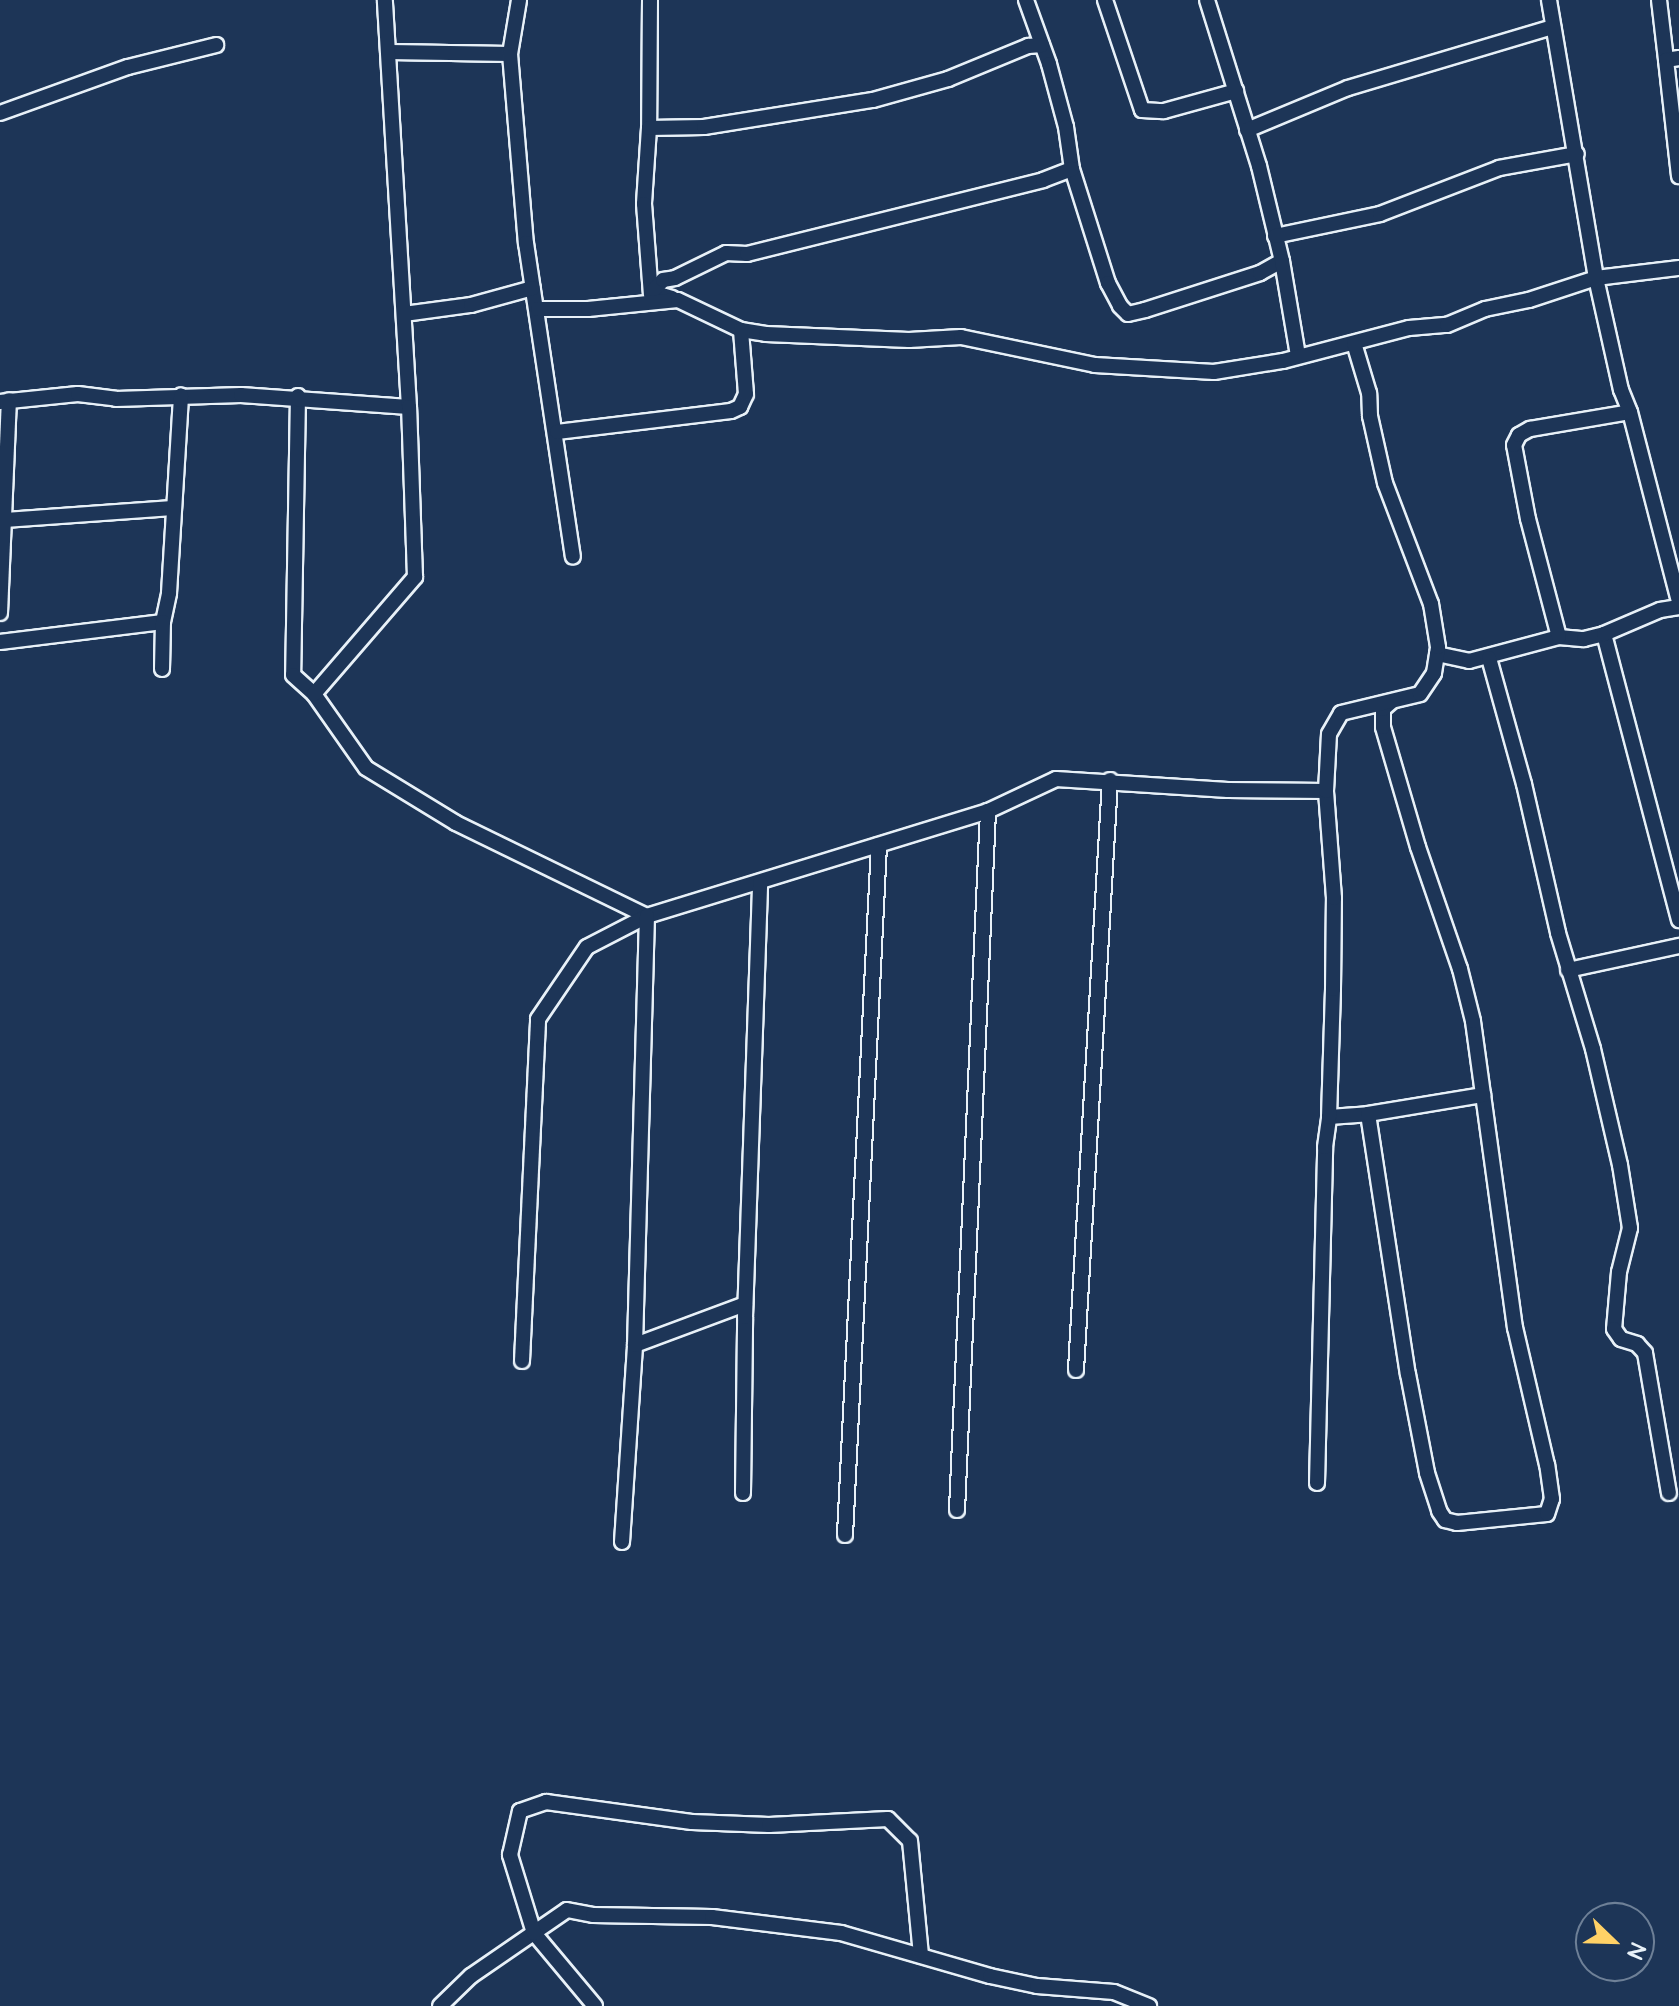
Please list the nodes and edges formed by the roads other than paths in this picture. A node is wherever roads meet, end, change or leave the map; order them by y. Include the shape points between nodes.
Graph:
1 (385, 0) edge
2 (519, 0) edge
3 (650, 0) edge
4 (1026, 0) edge
5 (1105, 0) edge
6 (1209, 0) edge
7 (1549, 0) edge
8 (1659, 0) edge
9 (1553, 27) junction
10 (216, 45) dead end
11 (1042, 45) junction
12 (390, 52) junction
13 (510, 54) junction
14 (1673, 59) edge
15 (1236, 91) junction
16 (0, 113) edge
17 (649, 128) junction
18 (1247, 130) junction
19 (1577, 154) junction
20 (1072, 169) junction
21 (1679, 176) edge
22 (1275, 236) junction
23 (1282, 261) junction
24 (1679, 268) edge
25 (1596, 278) junction
26 (533, 288) junction
27 (651, 298) junction
28 (538, 309) junction
29 (404, 314) junction
30 (741, 330) junction
31 (1354, 343) junction
32 (1298, 356) junction
33 (181, 395) junction
34 (298, 396) junction
35 (4, 401) edge
36 (409, 407) junction
37 (1630, 412) junction
38 (557, 432) junction
39 (173, 508) junction
40 (3, 527) edge
41 (573, 556) dead end
42 (1679, 604) edge
43 (0, 613) edge
44 (163, 622) junction
45 (1604, 634) junction
46 (1559, 637) junction
47 (0, 642) edge
48 (1437, 654) junction
49 (1489, 658) junction
50 (162, 669) dead end
51 (314, 694) junction
52 (1391, 702) junction
53 (1110, 780) junction
54 (1326, 791) junction
55 (988, 811) junction
56 (879, 845) junction
57 (760, 882) junction
58 (647, 916) junction
59 (1679, 920) edge
60 (1679, 946) edge
61 (1568, 970) junction
62 (1483, 1095) junction
63 (1368, 1114) junction
64 (1329, 1117) junction
65 (745, 1304) junction
66 (635, 1345) junction
67 (522, 1361) dead end
68 (1076, 1370) dead end
69 (1317, 1483) dead end
70 (743, 1493) dead end
71 (1669, 1493) dead end
72 (957, 1510) dead end
73 (845, 1535) dead end
74 (622, 1542) dead end
75 (534, 1933) junction
76 (921, 1955) junction
77 (440, 2006) edge
78 (595, 2006) edge
79 (1149, 2006) edge

1 - 12 street
2 - 13 street
3 - 17 street
4 - 11 street
5 - 15 street via 1142,110 1164,111
6 - 15 street
7 - 9 street
8 - 14 street
9 - 18 street via 1348,88
9 - 19 street
10 - 16 street via 102,75
11 - 17 street via 873,100 704,127
11 - 20 street via 1066,127
12 - 13 street
12 - 29 street
13 - 26 street
14 - 21 street
15 - 18 street
17 - 27 street via 644,204
18 - 22 street
19 - 22 street via 1499,168 1380,214
19 - 25 street
20 - 23 street via 1108,283 1128,314 1260,273
20 - 27 street via 747,254 726,253 663,280
22 - 23 street
23 - 32 street
24 - 25 street
25 - 31 street via 1447,325 1409,328
25 - 37 street
26 - 28 street
26 - 29 street via 471,305
27 - 28 street
27 - 30 street via 678,300
28 - 38 street
29 - 36 street
30 - 32 street via 909,340 961,337 1064,361 1191,372 1246,368
30 - 38 street via 746,394 740,407
31 - 32 street
31 - 48 street via 1385,483 1431,604
33 - 34 street
33 - 35 street via 116,399 78,394
33 - 39 street
34 - 36 street
34 - 51 street via 293,675
35 - 40 street
36 - 51 street via 415,577
37 - 42 street
37 - 46 street via 1530,429 1514,445
38 - 41 street
39 - 40 street
39 - 44 street
40 - 43 street
42 - 45 street
44 - 47 street
44 - 50 street
45 - 46 street
45 - 59 street
46 - 49 street
48 - 49 street via 1469,661
48 - 52 street via 1434,673 1420,694
49 - 61 street
51 - 58 street via 366,768 456,823
52 - 54 street via 1341,713 1334,722
52 - 62 street via 1383,709 1383,727 1460,969
53 - 54 street
53 - 55 street via 1056,779
53 - 68 street
54 - 64 street via 1334,898
55 - 56 street
55 - 72 street
56 - 57 street
56 - 73 street
57 - 58 street
57 - 65 street
58 - 66 street
58 - 67 street via 587,947 538,1019
60 - 61 street
61 - 71 street via 1607,1106 1629,1217 1614,1329 1645,1353
62 - 63 street
62 - 63 street via 1519,1351 1547,1465 1552,1499 1547,1514 1457,1523 1445,1520 1439,1511 1408,1374
63 - 64 street
64 - 69 street
65 - 66 street
65 - 70 street
66 - 74 street
75 - 76 street via 567,1910 712,1917 841,1933
75 - 76 street via 510,1855 520,1811 546,1802 692,1822 769,1825 863,1817 888,1819 910,1841
75 - 77 street via 471,1976
75 - 78 street
76 - 79 street via 1037,1986 1114,1992

